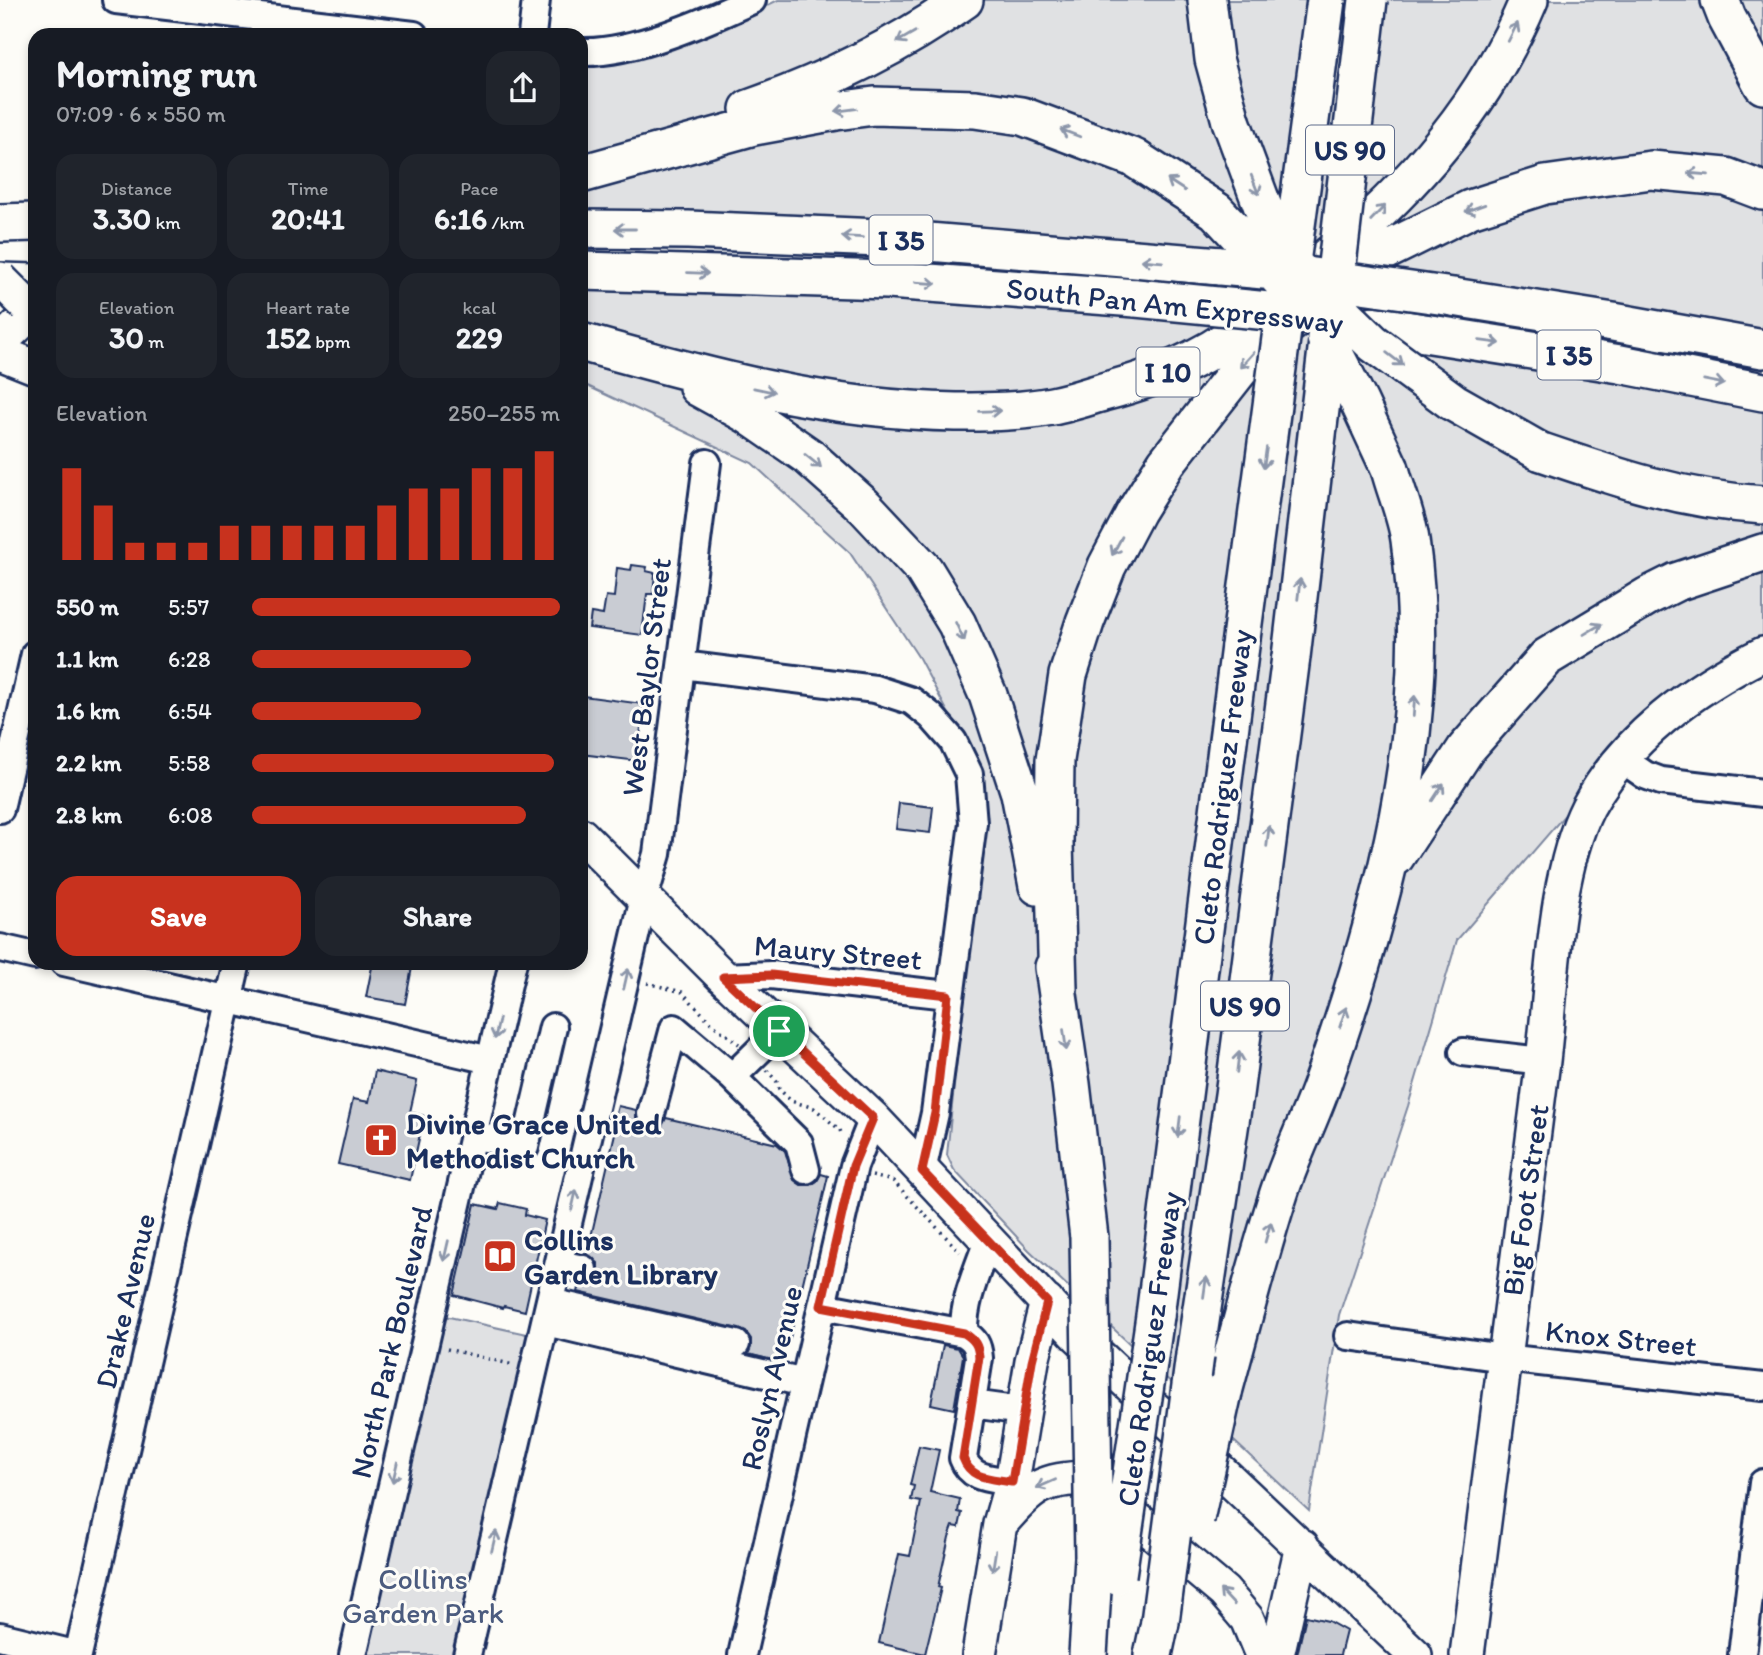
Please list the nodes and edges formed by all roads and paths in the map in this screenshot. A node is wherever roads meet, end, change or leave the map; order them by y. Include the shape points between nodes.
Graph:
1 (116, 0) edge
2 (536, 0) edge
3 (752, 0) edge
4 (964, 0) edge
5 (1207, 0) edge
6 (1326, 0) edge
7 (1368, 0) edge
8 (1529, 0) edge
9 (1720, 0) edge
10 (258, 17) edge
11 (353, 28) edge
12 (533, 28) edge
13 (588, 52) edge
14 (1763, 85) edge
15 (619, 164) junction
16 (588, 172) edge
17 (1763, 191) edge
18 (28, 222) edge
19 (0, 223) edge
20 (588, 229) edge
21 (588, 271) edge
22 (22, 296) edge
23 (0, 338) edge
24 (588, 344) edge
25 (1763, 349) edge
26 (0, 353) edge
27 (650, 362) junction
28 (28, 364) edge
29 (1763, 392) edge
30 (707, 463) dead end
31 (1763, 505) edge
32 (1763, 553) edge
33 (1763, 654) edge
34 (682, 665) junction
35 (28, 685) edge
36 (1622, 759) junction
37 (1763, 793) edge
38 (0, 809) edge
39 (588, 842) edge
40 (1387, 870) junction
41 (644, 898) junction
42 (0, 948) edge
43 (28, 954) edge
44 (99, 970) edge
45 (235, 970) edge
46 (511, 970) edge
47 (723, 977) junction
48 (648, 983) dead end
49 (1058, 989) junction
50 (948, 995) junction
51 (228, 1000) junction
52 (553, 1027) dead end
53 (779, 1031) junction
54 (740, 1045) dead end
55 (1463, 1052) dead end
56 (490, 1060) junction
57 (1543, 1061) junction
58 (766, 1069) dead end
59 (732, 1077) junction
60 (650, 1114) dead end
61 (873, 1118) junction
62 (473, 1135) junction
63 (841, 1140) dead end
64 (806, 1170) dead end
65 (922, 1171) junction
66 (865, 1175) dead end
67 (977, 1249) junction
68 (548, 1312) junction
69 (812, 1312) junction
70 (1044, 1312) junction
71 (964, 1333) junction
72 (1348, 1336) dead end
73 (736, 1344) dead end
74 (447, 1349) dead end
75 (1504, 1358) junction
76 (521, 1366) dead end
77 (804, 1383) junction
78 (1763, 1387) edge
79 (972, 1404) junction
80 (1023, 1411) junction
81 (1012, 1482) junction
82 (1763, 1483) edge
83 (1000, 1524) junction
84 (1302, 1546) junction
85 (1105, 1566) junction
86 (0, 1636) edge
87 (1162, 1642) edge
88 (78, 1655) edge
89 (353, 1655) edge
90 (467, 1655) edge
91 (742, 1655) edge
92 (979, 1655) edge
93 (1088, 1655) edge
94 (1101, 1655) edge
95 (1262, 1655) edge
96 (1277, 1655) edge
97 (1415, 1655) edge
98 (1467, 1655) edge
99 (1742, 1655) edge

1 - 10 street
2 - 12 street
3 - 13 street via 668,34
4 -> 15 highway via 865,60
5 -> 31 highway, bridge via 1214,60 1264,210 1296,268 1373,343 1453,401 1539,451 1632,483 1718,502
6 -> 85 highway, Cleto Rodriguez Freeway / US 90, bridge via 1155,1316
87 -> 7 highway, Cleto Rodriguez Freeway / US 90, bridge via 1195,1355 1291,657
27 -> 8 highway, I 10 via 798,397 922,411 1051,407 1148,380 1241,332 1363,229 1453,131 1496,65
9 - 14 highway
10 - 11 street
15 - 16 highway
40 -> 15 highway, bridge via 1412,732 1418,636 1410,538 1390,469 1322,329 1282,279 1216,211 1134,158 1022,116 975,109 874,106 794,118
17 -> 49 highway via 1726,177 1651,170 1545,185 1470,209 1369,259 1250,356 1166,463 1136,511 1107,566 1068,675 1055,760
18 - 19 highway
25 -> 20 highway, South Pan Am Expressway / I 35, bridge via 1613,321 1264,270 880,238
21 -> 29 highway, South Pan Am Expressway / I 35, bridge via 888,280 1297,313 1620,364
22 - 23 main road via 12,331
24 - 27 highway, I 10
26 - 28 main road
27 -> 49 highway via 747,414 808,456 864,506 924,570 957,624 988,695 1020,793
30 - 34 street, West Baylor Street
40 -> 32 highway via 1466,749 1548,657 1676,582
33 - 36 main road, Big Foot Street via 1686,699
34 - 41 street, West Baylor Street via 657,854
34 - 50 street via 875,689 912,701 953,741 969,774 973,823
35 - 38 street
36 - 37 street via 1661,781
36 - 57 main road, Big Foot Street via 1588,808 1573,846
39 - 41 main road
87 -> 40 highway, bridge via 1223,1392 1280,1191 1321,1085
41 - 47 main road
68 -> 41 street, West Baylor Street via 571,1266
42 - 43 street
44 - 51 street
45 - 51 street, Drake Avenue
46 -> 56 street, North Park Boulevard
47 - 50 street, Maury Street via 771,975
47 - 53 main road
48 - 54 path via 682,992
49 -> 85 highway, bridge via 1089,1237
50 - 65 street via 935,1113
51 - 56 street
51 - 88 street, Drake Avenue
52 - 62 street via 525,1147
53 - 59 street
53 - 61 main road
55 - 57 street
56 - 62 street, North Park Boulevard
57 - 75 main road, Big Foot Street
58 - 63 path via 791,1101 814,1108 840,1130
59 - 60 street via 674,1028
59 - 64 street via 799,1143
61 - 65 main road
61 - 69 street, Roslyn Avenue via 853,1166
62 -> 89 street, North Park Boulevard
65 - 67 main road
66 - 67 path via 893,1181
67 - 70 main road
67 - 71 street
68 - 73 street
68 - 77 street
90 -> 68 street, West Baylor Street
69 - 71 street
69 - 77 street, Roslyn Avenue
70 - 80 main road
70 - 84 main road via 1078,1336
71 - 79 street via 978,1346
72 - 75 street, Knox Street
74 - 76 path
75 - 78 street, Knox Street
75 - 98 main road, Big Foot Street
77 - 91 street, Roslyn Avenue
79 - 80 street
79 - 81 street via 963,1448 967,1468 974,1475
80 - 81 main road
81 - 83 main road
82 - 99 street
83 -> 92 main road
95 -> 83 main road via 1247,1619 1224,1592 1088,1478 1051,1480 1025,1495
84 - 96 main road
84 - 97 main road
85 - 93 highway
85 - 94 highway, Cleto Rodriguez Freeway / US 90
86 - 88 street

